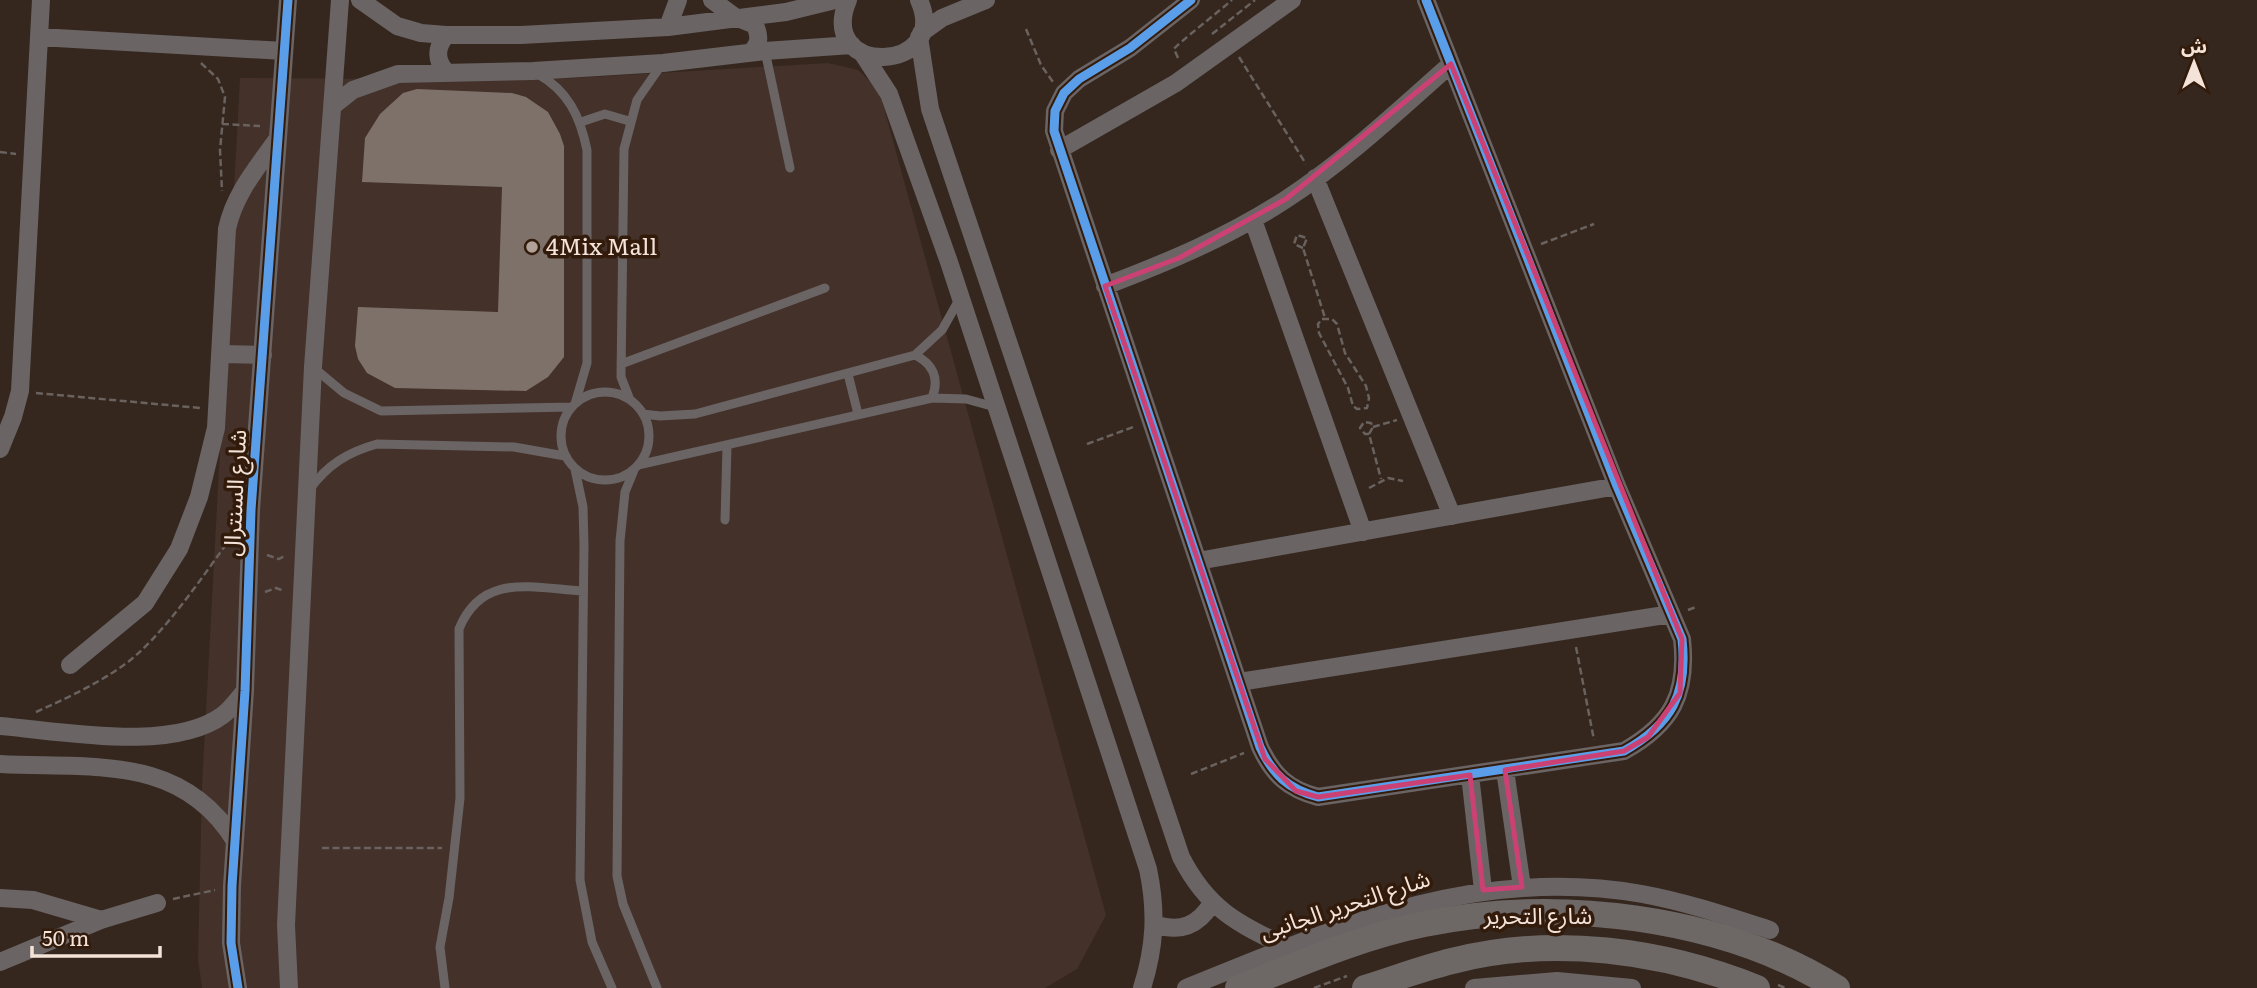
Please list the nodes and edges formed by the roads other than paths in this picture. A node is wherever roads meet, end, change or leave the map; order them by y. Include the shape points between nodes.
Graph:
1 (41, 0) edge
2 (288, 0) edge
3 (340, 0) edge
4 (360, 0) edge
5 (678, 0) edge
6 (712, 0) edge
7 (835, 0) edge
8 (848, 0) edge
9 (919, 0) edge
10 (986, 0) edge
11 (1191, 0) edge
12 (1292, 0) edge
13 (1426, 0) edge
14 (735, 17) junction
15 (668, 27) junction
16 (446, 35) junction
17 (920, 35) junction
18 (39, 37) junction
19 (858, 50) junction
20 (284, 51) junction
21 (758, 52) junction
22 (663, 63) junction
23 (1451, 64) junction
24 (533, 71) junction
25 (446, 72) junction
26 (334, 105) junction
27 (629, 121) junction
28 (581, 122) junction
29 (277, 134) junction
30 (1059, 150) junction
31 (790, 168) dead end
32 (1315, 178) junction
33 (1253, 220) junction
34 (978, 252) junction
35 (949, 262) junction
36 (1105, 286) junction
37 (825, 288) dead end
38 (961, 298) junction
39 (222, 354) junction
40 (262, 355) junction
41 (915, 355) junction
42 (621, 364) junction
43 (313, 367) junction
44 (848, 374) junction
45 (932, 398) junction
46 (630, 400) junction
47 (574, 406) junction
48 (999, 409) junction
49 (643, 414) junction
50 (858, 414) junction
51 (727, 446) junction
52 (0, 449) edge
53 (565, 456) junction
54 (636, 467) junction
55 (575, 469) junction
56 (1618, 486) junction
57 (307, 494) junction
58 (1452, 516) junction
59 (725, 520) dead end
60 (1363, 532) junction
61 (1198, 561) junction
62 (583, 591) junction
63 (1671, 614) junction
64 (70, 665) dead end
65 (1239, 682) junction
66 (245, 691) junction
67 (1128, 701) junction
68 (1097, 711) junction
69 (0, 726) edge
70 (0, 764) edge
71 (1505, 770) junction
72 (1470, 775) junction
73 (235, 841) junction
74 (1522, 887) junction
75 (1483, 891) junction
76 (0, 898) edge
77 (157, 903) road end
78 (1212, 904) junction
79 (101, 920) junction
80 (1156, 925) junction
81 (1663, 925) junction
82 (1368, 928) junction
83 (1770, 930) dead end
84 (1287, 947) junction
85 (1655, 957) junction
86 (0, 962) edge
87 (238, 988) edge
88 (289, 988) edge
89 (445, 988) edge
90 (612, 988) edge
91 (657, 988) edge
92 (1142, 988) edge
93 (1186, 988) edge
94 (1238, 988) edge
95 (1366, 988) edge
96 (1475, 988) edge
97 (1632, 988) edge
98 (1757, 988) edge
99 (1837, 988) edge

1 - 18 street
2 - 20 street, شارع السنترال
3 - 26 street
4 - 16 street via 397,26
5 - 15 street
6 - 14 street
7 - 14 street
8 - 19 street via 844,30
9 - 17 street via 924,21
10 - 17 street via 942,18
11 - 30 street via 1064,93 1055,111
12 - 30 street via 1231,46 1119,118
13 - 23 street
14 - 15 street
14 - 21 street via 755,25
15 - 16 street
16 - 25 street via 437,54
17 - 19 street via 901,55 875,58
17 - 34 street via 930,109
18 - 20 street
18 - 52 street via 20,391
19 - 21 street
19 - 35 street via 889,94
20 - 29 street, شارع السنترال
21 - 22 street
21 - 31 lane
22 - 24 street
22 - 27 lane via 637,100
23 - 32 street
23 - 56 street
24 - 25 street
24 - 28 lane via 553,83
25 - 26 street via 375,80
26 - 43 street
27 - 28 lane via 605,114
27 - 42 lane via 624,149
28 - 47 lane via 587,150 587,363
29 - 39 street via 230,212
29 - 40 street, شارع السنترال
30 - 36 street
32 - 33 street
32 - 58 street
33 - 36 street via 1179,258
33 - 60 street
34 - 35 street
34 - 67 street
35 - 38 street
36 - 61 street
37 - 42 lane
38 - 41 lane via 942,330
38 - 48 street
39 - 40 street
39 - 64 street via 216,428 199,497 179,549 145,603
40 - 66 street, شارع السنترال
41 - 44 lane
41 - 45 lane via 925,360 936,378
42 - 46 lane
43 - 47 lane via 344,393 382,411
43 - 57 street
44 - 49 lane via 695,414
44 - 50 lane
45 - 48 lane via 966,399
45 - 50 lane
46 - 47 lane via 596,393
46 - 49 lane
47 - 53 lane via 562,425
48 - 68 street
49 - 54 lane via 648,446
50 - 51 lane
51 - 54 lane
51 - 59 lane
53 - 55 lane
53 - 57 lane via 514,447 377,444 336,461
54 - 55 lane via 604,480
54 - 91 lane via 625,492 620,541 617,876 623,904
55 - 62 lane via 583,507
56 - 58 street
56 - 63 street
57 - 88 street via 286,925
58 - 60 street
60 - 61 street
61 - 65 street
62 - 89 lane via 494,589 478,598 459,629 461,748 456,848 440,947
62 - 90 lane via 580,880 592,942
63 - 65 street
63 - 71 street via 1682,639 1685,666 1667,718 1648,737 1624,751
65 - 72 street via 1259,747 1277,778 1296,791 1318,797
66 - 69 street via 223,715 193,730 160,737
66 - 73 street, شارع السنترال
67 - 68 street
67 - 78 street via 1181,857
68 - 80 street via 1148,869
70 - 73 street via 159,776 205,803
71 - 72 street
71 - 74 street
72 - 75 street
73 - 87 street, شارع السنترال via 231,943
74 - 75 street, شارع التحرير الجانبى
74 - 83 street, شارع التحرير الجانبى via 1640,894
75 - 82 street, شارع التحرير الجانبى via 1423,901
76 - 79 street via 33,900
77 - 79 street
78 - 80 street via 1195,923 1169,929
78 - 84 street via 1242,926
79 - 86 street
80 - 92 street
81 - 82 street, شارع التحرير via 1567,912 1519,912
81 - 85 street
81 - 99 street, شارع التحرير via 1745,944
82 - 84 street, شارع التحرير الجانبى
82 - 94 street, شارع التحرير
84 - 93 street, شارع التحرير الجانبى
85 - 95 street, شارع التحرير via 1612,950 1515,950 1454,960
85 - 98 street, شارع التحرير via 1700,967
96 - 97 street via 1558,981

